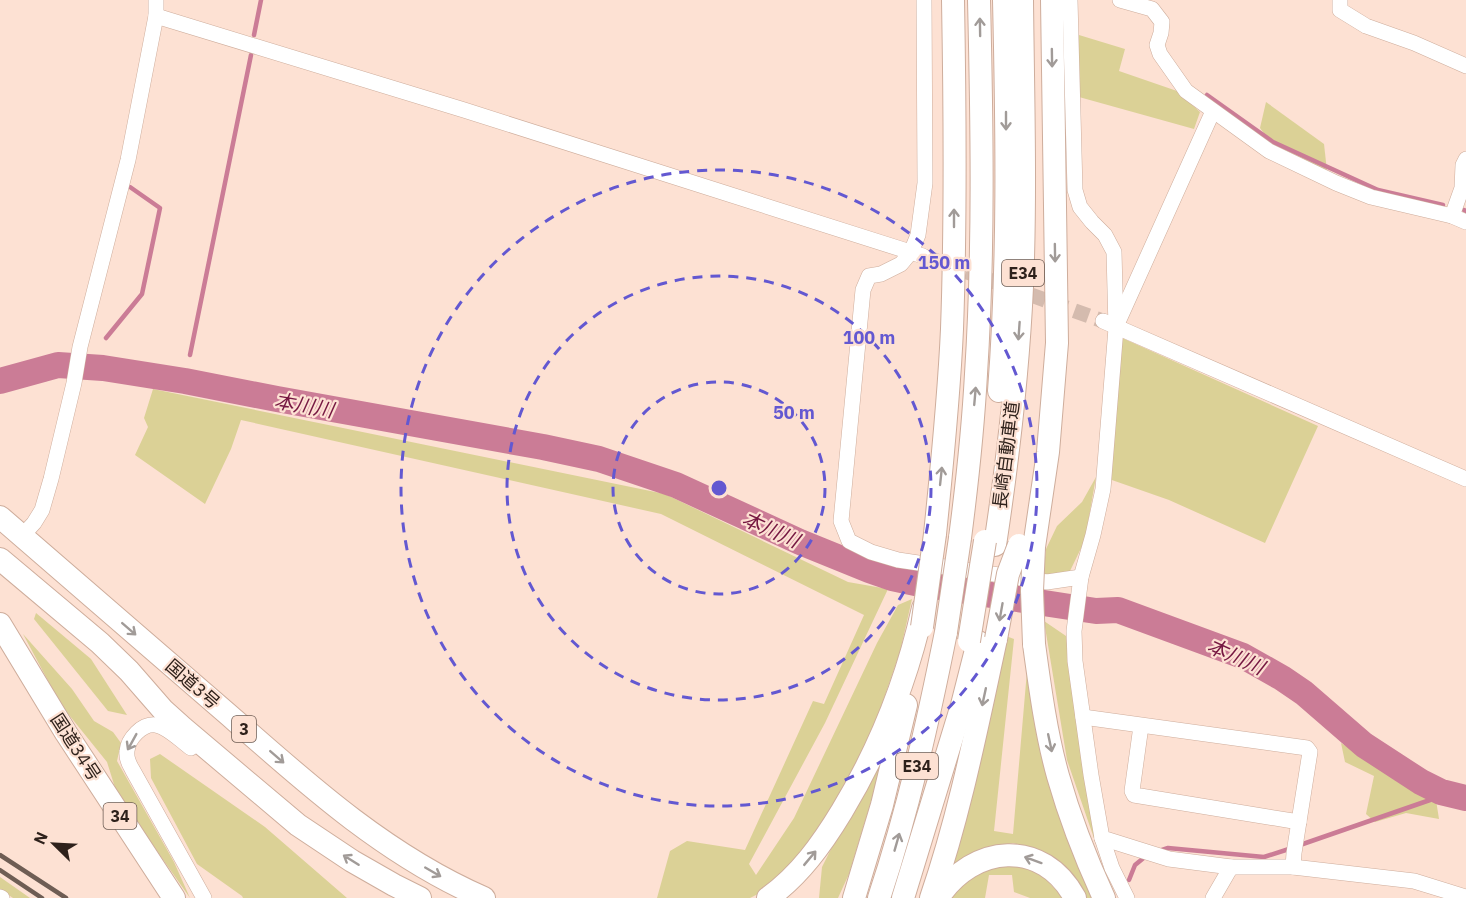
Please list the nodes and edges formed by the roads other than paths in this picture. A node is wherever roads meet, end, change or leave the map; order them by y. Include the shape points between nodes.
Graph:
1 (156, 0) edge
2 (924, 0) edge
3 (953, 0) edge
4 (960, 0) edge
5 (980, 0) edge
6 (1004, 0) edge
7 (1022, 0) edge
8 (1029, 0) edge
9 (1052, 0) edge
10 (1070, 0) edge
11 (1120, 0) edge
12 (1340, 0) edge
13 (156, 16) junction
14 (1466, 66) edge
15 (1213, 111) junction
16 (1466, 159) edge
17 (1459, 219) edge
18 (917, 254) junction
19 (1022, 286) junction
20 (980, 296) junction
21 (1110, 325) junction
22 (1466, 479) edge
23 (0, 517) edge
24 (22, 536) junction
25 (990, 543) junction
26 (1027, 546) junction
27 (0, 559) edge
28 (1080, 583) junction
29 (0, 624) edge
30 (921, 627) junction
31 (981, 641) junction
32 (0, 644) edge
33 (1083, 717) junction
34 (1141, 726) junction
35 (66, 733) junction
36 (210, 752) junction
37 (298, 825) junction
38 (1297, 829) junction
39 (1102, 838) junction
40 (1293, 860) junction
41 (1231, 867) junction
42 (392, 892) edge
43 (1466, 897) edge
44 (174, 898) edge
45 (204, 898) edge
46 (420, 898) edge
47 (484, 898) edge
48 (768, 898) edge
49 (852, 898) edge
50 (879, 898) edge
51 (903, 898) edge
52 (931, 898) edge
53 (938, 898) edge
54 (1075, 898) edge
55 (1104, 898) edge
56 (1127, 898) edge
57 (1213, 898) edge

1 - 13 street
2 - 18 street via 925,183
30 -> 3 highway, bridge via 943,458 952,330
4 - 20 highway via 976,192
20 -> 5 highway, 長崎自動車道 / E34
6 -> 25 highway via 1004,296
7 - 19 highway, 長崎自動車道 / E34
8 - 19 highway via 1029,215
9 -> 26 highway via 1057,343 1046,469
10 - 21 street via 1075,190 1080,207 1105,235 1114,252
11 - 15 street via 1152,9 1162,22 1157,45 1160,54 1186,91
12 - 14 street via 1340,10 1366,26
13 - 18 street
13 - 24 street via 128,160 51,479 42,510
15 - 17 street via 1269,151 1336,183 1371,197
15 - 21 street
16 - 17 street
18 - 28 street via 881,274 869,276 863,290 841,521 849,541 898,560 1047,582
19 -> 25 highway, 長崎自動車道 / E34 via 1002,495
50 -> 20 highway, 長崎自動車道 / E34, bridge via 910,795 946,632 969,462
21 - 22 street
21 - 28 street via 1103,489
23 - 24 highway, 国道3号 / 3
24 - 27 highway
24 - 36 highway via 23,552 31,563 136,659 176,715
24 -> 47 highway, 国道3号 / 3 via 351,818 413,861
25 - 31 highway, bridge
26 -> 31 highway, bridge via 1008,574
26 -> 55 highway, bridge via 1034,644 1058,775
27 - 36 highway, 国道3号 / 3 via 100,643 163,710
28 - 33 street via 1074,621
29 - 35 highway, 国道34号 / 34
48 -> 30 highway via 819,847 848,801 893,709
30 - 49 highway via 895,753 870,848
31 - 51 highway, E34
31 -> 52 highway via 961,795
32 - 35 highway, 34 via 27,686
33 - 34 street
33 - 39 street
34 - 38 street via 1134,795
34 - 38 street via 1307,748 1310,752
35 - 44 highway, 国道34号 / 34
36 - 37 highway, 国道3号 / 3
42 -> 37 highway, 国道3号 / 3
37 -> 45 street via 164,728 156,725 139,730 129,744 128,761
38 - 40 street
39 - 41 street via 1170,859
39 - 56 street
40 - 41 street
40 - 43 street via 1414,881
41 - 57 street
42 - 46 highway, 国道3号 / 3
54 -> 53 highway via 1068,885 1045,864 1017,855 1001,855 969,867

